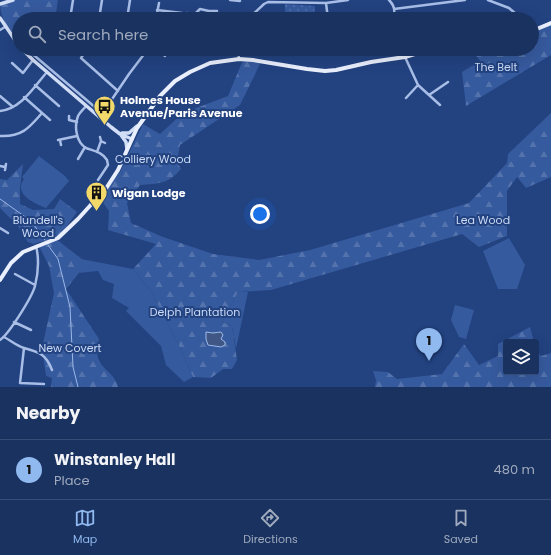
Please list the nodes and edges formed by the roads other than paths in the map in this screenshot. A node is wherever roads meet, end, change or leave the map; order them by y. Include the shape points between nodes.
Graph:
1 (13, 0) edge
2 (73, 0) edge
3 (102, 0) edge
4 (130, 0) edge
5 (230, 0) edge
6 (235, 0) edge
7 (348, 0) edge
8 (389, 0) edge
9 (465, 0) edge
10 (488, 0) edge
11 (240, 1) edge
12 (496, 1) edge
13 (159, 3) dead end
14 (326, 3) junction
15 (0, 4) edge
16 (394, 9) junction
17 (157, 10) joint
18 (217, 11) dead end
19 (71, 12) edge
20 (100, 12) edge
21 (128, 12) edge
22 (174, 12) edge
23 (195, 12) edge
24 (255, 12) edge
25 (327, 12) edge
26 (393, 12) edge
27 (514, 12) edge
28 (0, 18) edge
29 (551, 23) edge
30 (5, 27) junction
31 (539, 28) edge
32 (0, 30) edge
33 (12, 38) edge
34 (31, 56) edge
35 (34, 56) edge
36 (82, 56) edge
37 (143, 56) edge
38 (408, 56) edge
39 (405, 57) junction
40 (239, 58) joint
41 (33, 60) junction
42 (12, 63) dead end
43 (47, 72) junction
44 (448, 82) dead end
45 (35, 85) junction
46 (418, 85) junction
47 (118, 91) junction
48 (1, 95) edge
49 (429, 96) junction
50 (24, 97) junction
51 (406, 98) dead end
52 (440, 105) dead end
53 (59, 106) dead end
54 (86, 106) junction
55 (13, 107) junction
56 (0, 111) edge
57 (42, 113) junction
58 (103, 114) junction
59 (69, 116) dead end
60 (100, 118) junction
61 (50, 120) dead end
62 (69, 120) junction
63 (76, 122) junction
64 (66, 124) dead end
65 (139, 124) junction
66 (111, 127) junction
67 (120, 134) junction
68 (0, 136) edge
69 (77, 136) junction
70 (100, 137) dead end
71 (132, 139) junction
72 (101, 141) junction
73 (105, 143) dead end
74 (61, 145) dead end
75 (85, 147) junction
76 (127, 151) junction
77 (97, 152) junction
78 (78, 159) dead end
79 (0, 166) edge
80 (5, 167) dead end
81 (98, 180) dead end
82 (0, 228) edge
83 (8, 233) dead end
84 (36, 246) junction
85 (15, 274) dead end
86 (0, 280) edge
87 (35, 285) junction
88 (14, 322) junction
89 (31, 330) dead end
90 (4, 337) junction
91 (0, 340) edge
92 (24, 348) junction
93 (52, 370) dead end
94 (44, 384) dead end

1 - 15 main road
2 - 19 street
3 - 20 street
4 - 21 street
5 - 6 street
6 - 11 street
7 - 14 street
8 - 16 street
9 - 16 street
10 - 12 street
12 - 27 street
13 - 17 street
14 - 24 street via 268,2
14 - 25 street
16 - 26 street
17 - 22 street
18 - 23 street via 201,8
28 - 30 main road
29 - 31 main road
30 - 32 street
30 - 33 main road
34 - 41 main road
35 - 58 street
36 - 47 street via 81,58
37 - 47 street
38 - 39 main road
39 - 40 main road via 325,71
39 - 46 street
40 - 65 main road via 210,63 175,81
41 - 42 street via 23,73
41 - 43 main road
43 - 45 street
43 - 54 main road
44 - 49 street
45 - 50 street
45 - 53 street
46 - 49 street
46 - 51 street
47 - 58 street
48 - 55 street
49 - 52 street
50 - 55 street via 18,106
50 - 57 street
54 - 60 main road
54 - 63 street
55 - 56 street
57 - 61 street
57 - 68 street via 27,130 10,137
58 - 60 street
59 - 62 street
60 - 66 main road
62 - 63 street
62 - 64 street
63 - 69 street
65 - 66 main road via 128,134
65 - 71 main road
66 - 67 main road
67 - 71 main road
67 - 76 main road via 126,142
69 - 74 street via 59,140
69 - 75 street
70 - 72 street
71 - 76 main road
72 - 73 street
72 - 77 street
75 - 77 street
75 - 78 street
76 - 84 main road via 107,186 68,229 58,238
77 - 81 street via 106,158 108,164
79 - 80 street
82 - 83 street
84 - 86 main road via 16,258
84 - 87 street via 38,261
85 - 87 street
87 - 88 street
88 - 89 street
88 - 90 street
90 - 91 street
90 - 92 street
92 - 93 street via 46,357
92 - 94 street via 20,383

